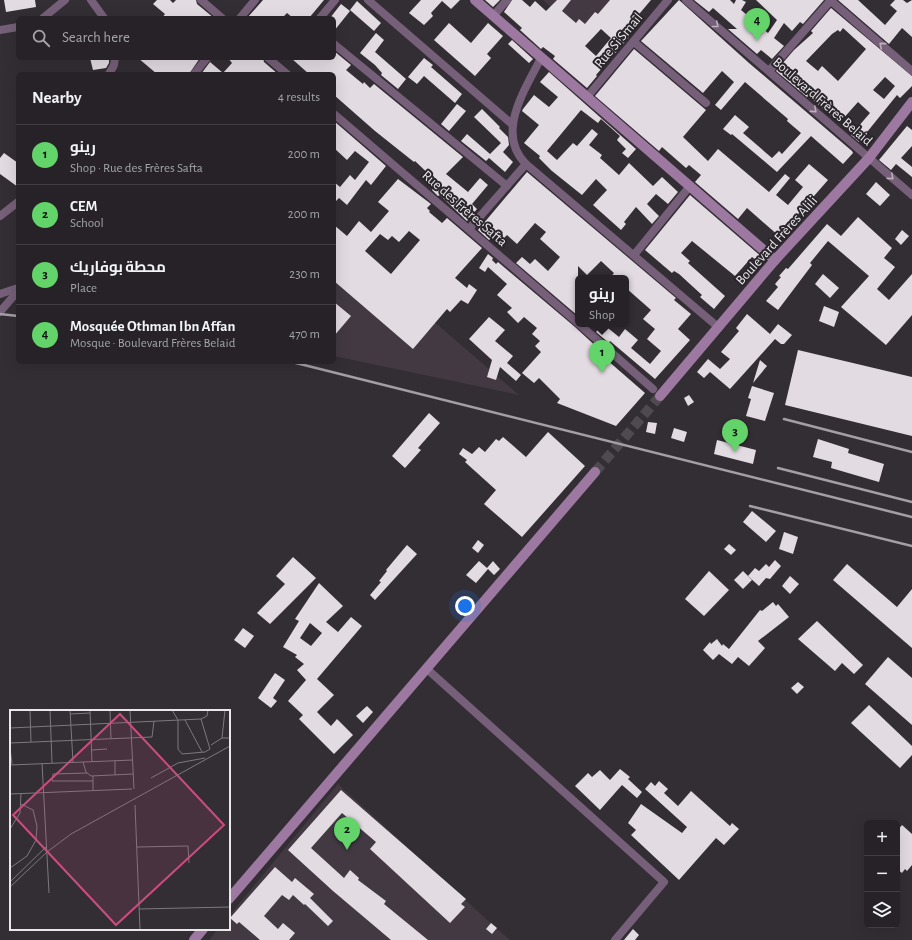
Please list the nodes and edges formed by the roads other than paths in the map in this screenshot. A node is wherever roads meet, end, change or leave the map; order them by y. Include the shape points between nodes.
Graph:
1 (64, 0) edge
2 (92, 0) edge
3 (201, 0) edge
4 (255, 0) edge
5 (335, 0) edge
6 (368, 0) edge
7 (475, 0) edge
8 (507, 0) edge
9 (668, 0) edge
10 (686, 0) edge
11 (830, 0) edge
12 (45, 16) edge
13 (103, 16) edge
14 (220, 16) edge
15 (242, 16) edge
16 (322, 16) edge
17 (493, 16) junction
18 (16, 27) edge
19 (0, 30) edge
20 (634, 42) junction
21 (336, 46) edge
22 (541, 58) junction
23 (115, 60) edge
24 (205, 60) edge
25 (270, 60) edge
26 (912, 70) edge
27 (110, 72) edge
28 (196, 72) edge
29 (285, 72) edge
30 (769, 72) junction
31 (587, 97) junction
32 (912, 102) edge
33 (706, 103) dead end
34 (336, 116) edge
35 (513, 125) junction
36 (869, 158) junction
37 (526, 164) junction
38 (507, 186) junction
39 (690, 186) junction
40 (912, 195) edge
41 (16, 204) edge
42 (0, 216) edge
43 (469, 229) junction
44 (634, 255) junction
45 (775, 260) junction
46 (16, 290) edge
47 (16, 292) edge
48 (0, 294) edge
49 (0, 312) edge
50 (575, 321) edge
51 (581, 327) edge
52 (718, 327) junction
53 (656, 392) joint
54 (595, 472) tunnel mouth
55 (427, 670) junction
56 (230, 898) edge
57 (202, 930) edge
58 (194, 940) edge
59 (615, 940) edge

1 - 12 street
2 - 13 street
3 - 14 street
4 - 15 street
5 - 16 street
6 - 35 street
7 - 17 main road
8 - 17 street
9 - 20 street, Rue Si Smaïl
10 -> 30 street, Boulevard Frères Belaid
26 -> 11 street
11 - 30 street
17 - 22 main road
18 - 19 street
20 - 31 street, Rue Si Smaïl
20 - 33 street
21 - 38 street
22 - 31 main road
22 - 35 street via 516,109
23 - 27 street
24 - 28 street
25 - 29 street
30 -> 36 street, Boulevard Frères Belaid
31 - 39 main road
32 - 36 main road, Boulevard Frères Alili
34 - 43 street, Rue des Frères Safta
35 - 37 street via 515,150
36 -> 40 street, Boulevard Frères Belaid
36 - 45 main road, Boulevard Frères Alili
37 - 38 street
37 - 44 street
38 - 43 street
39 - 44 street
39 - 45 main road
41 - 42 street
43 - 50 street, Rue des Frères Safta
44 - 52 street
45 - 52 main road, Boulevard Frères Alili
46 - 48 street
47 - 49 street
51 - 53 street, Rue des Frères Safta
52 - 53 main road, Boulevard Frères Alili
54 - 55 main road
55 - 56 main road
55 - 59 street via 664,882
57 - 58 main road

